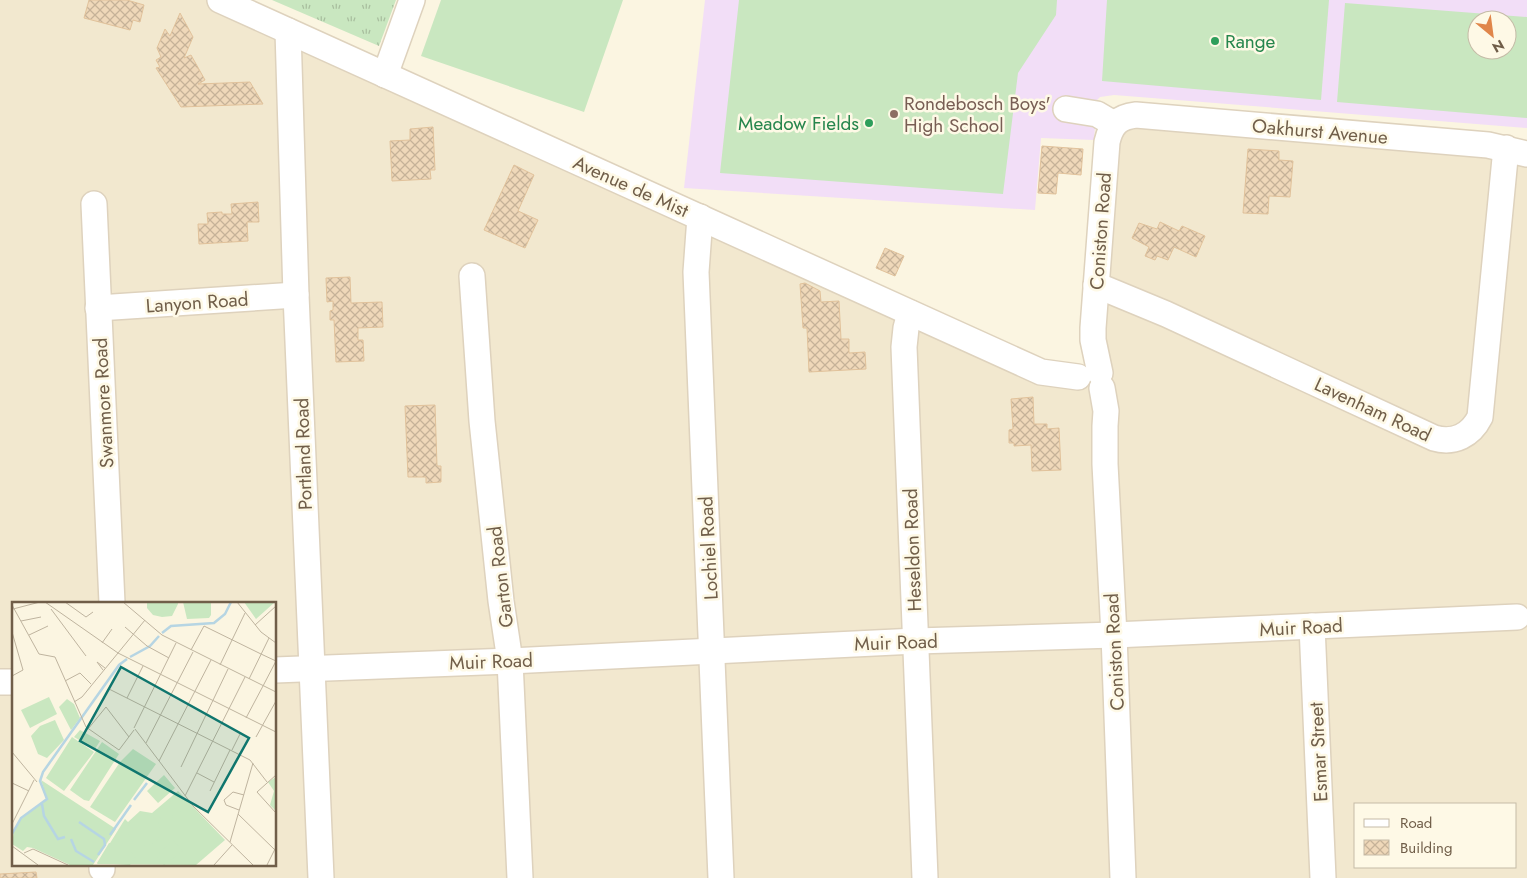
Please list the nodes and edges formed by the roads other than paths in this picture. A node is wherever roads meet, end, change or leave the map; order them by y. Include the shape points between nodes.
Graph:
1 (220, 0) edge
2 (412, 0) edge
3 (288, 31) junction
4 (385, 75) junction
5 (1066, 109) dead end
6 (1114, 124) junction
7 (1517, 151) edge
8 (94, 204) dead end
9 (700, 217) junction
10 (472, 276) dead end
11 (1096, 285) junction
12 (296, 295) junction
13 (98, 308) junction
14 (910, 313) junction
15 (1089, 382) junction
16 (112, 602) edge
17 (1517, 617) dead end
18 (1312, 626) junction
19 (1114, 635) junction
20 (916, 641) junction
21 (712, 651) junction
22 (510, 661) junction
23 (312, 668) junction
24 (276, 670) edge
25 (321, 878) edge
26 (520, 878) edge
27 (721, 878) edge
28 (925, 878) edge
29 (1123, 878) edge
30 (1324, 878) edge

1 - 3 street, Avenue de Mist
2 - 4 street
3 - 4 street, Avenue de Mist
3 - 12 street, Portland Road
4 - 9 street, Avenue de Mist
5 - 6 street via 1097,114
6 - 7 street, Oakhurst Avenue via 1122,118 1136,115 1488,144
6 - 11 street, Coniston Road via 1107,142
7 - 11 street, Lavenham Road via 1480,417 1475,426 1455,440 1434,438
8 - 13 street, Swanmore Road
9 - 14 street, Avenue de Mist
9 - 21 street, Lochiel Road via 696,281
10 - 22 street, Garton Road via 482,421
11 - 15 street, Coniston Road
12 - 13 street, Lanyon Road
12 - 23 street, Portland Road
13 - 16 street, Swanmore Road
14 - 15 street, Avenue de Mist via 1041,372 1056,384
14 - 20 street, Heseldon Road via 904,347
15 - 19 street, Coniston Road via 1106,404
17 - 18 street, Muir Road
18 - 19 street, Muir Road
18 - 30 street, Esmar Street
19 - 20 street, Muir Road
19 - 29 street, Coniston Road
20 - 21 street, Muir Road
20 - 28 street, Heseldon Road
21 - 22 street, Muir Road
21 - 27 street, Lochiel Road
22 - 23 street, Muir Road
22 - 26 street, Garton Road
23 - 24 street, Muir Road
23 - 25 street, Portland Road

